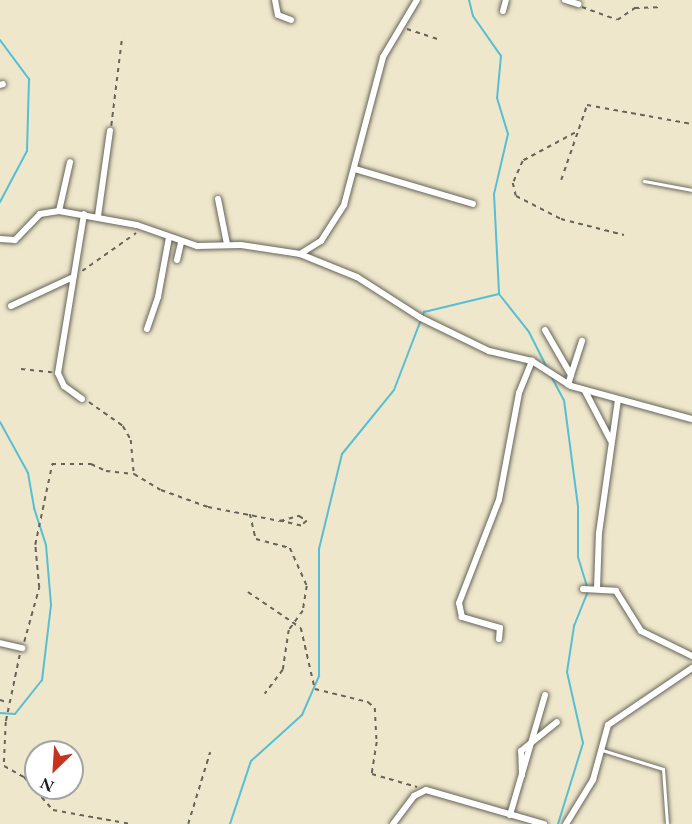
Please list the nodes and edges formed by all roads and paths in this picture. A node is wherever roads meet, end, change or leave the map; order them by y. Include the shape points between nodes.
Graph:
1 (275, 0) edge
2 (417, 0) edge
3 (506, 0) edge
4 (565, 0) edge
5 (578, 4) joint
6 (658, 7) dead end
7 (503, 11) dead end
8 (291, 20) dead end
9 (402, 27) junction
10 (122, 38) dead end
11 (438, 39) dead end
12 (692, 124) edge
13 (110, 131) joint
14 (575, 133) junction
15 (70, 162) dead end
16 (355, 169) junction
17 (561, 180) dead end
18 (644, 181) dead end
19 (692, 190) edge
20 (218, 199) dead end
21 (473, 204) dead end
22 (59, 211) junction
23 (84, 214) junction
24 (98, 216) junction
25 (145, 228) junction
26 (624, 235) dead end
27 (169, 237) junction
28 (0, 238) edge
29 (321, 241) junction
30 (181, 242) junction
31 (227, 244) junction
32 (300, 254) junction
33 (315, 259) junction
34 (177, 260) dead end
35 (71, 278) junction
36 (11, 306) dead end
37 (147, 329) dead end
38 (545, 330) dead end
39 (582, 340) dead end
40 (532, 361) junction
41 (21, 369) dead end
42 (59, 371) junction
43 (571, 375) junction
44 (568, 385) junction
45 (585, 391) junction
46 (82, 399) joint
47 (618, 400) junction
48 (692, 419) edge
49 (612, 441) junction
50 (134, 474) junction
51 (250, 514) junction
52 (280, 521) junction
53 (597, 589) junction
54 (583, 590) dead end
55 (248, 592) dead end
56 (295, 621) junction
57 (499, 639) dead end
58 (0, 643) edge
59 (22, 648) junction
60 (692, 656) edge
61 (692, 668) edge
62 (266, 694) dead end
63 (545, 696) dead end
64 (0, 699) edge
65 (10, 704) junction
66 (557, 722) dead end
67 (533, 739) junction
68 (602, 750) junction
69 (210, 752) dead end
70 (423, 790) junction
71 (510, 815) junction
72 (131, 824) edge
73 (188, 824) edge
74 (393, 824) edge
75 (544, 824) edge
76 (566, 824) edge
77 (667, 824) edge

1 - 8 street via 278,15
2 - 9 street
3 - 7 street
4 - 5 street
5 - 6 path via 610,20 622,19 635,8
9 - 11 path
9 - 16 street via 383,57 359,136
10 - 13 path
12 - 14 path via 587,105
13 - 24 street
14 - 17 path
14 - 26 path via 523,161 513,183 516,196 561,219
15 - 22 street
16 - 21 street
16 - 29 street via 344,205
18 - 19 lane
20 - 31 street
22 - 23 street
22 - 28 street via 40,214 15,240
23 - 24 street
23 - 35 street
24 - 25 street
25 - 27 street
25 - 35 path via 124,238
27 - 30 street
27 - 37 street via 158,297
29 - 32 street
29 - 33 street
30 - 31 street via 197,246
30 - 34 street
31 - 32 street
32 - 33 street
33 - 40 street via 371,285 422,318 489,351
35 - 36 street
35 - 42 street
38 - 43 street
39 - 43 street
40 - 44 street
40 - 57 street via 519,393 499,500 459,603 462,616 500,628
41 - 42 path via 43,374
42 - 46 street via 64,386
43 - 44 street
44 - 45 street
45 - 47 street
45 - 49 street
46 - 50 path via 123,426 131,440
47 - 48 street
47 - 49 street
49 - 53 street via 599,533
50 - 51 path via 161,490 202,505
50 - 59 path via 106,471 91,464 52,465 34,545 39,588
51 - 52 path
51 - 56 path via 256,539 285,544 303,570 306,600
52 - 52 path via 301,526 307,521 299,516
53 - 54 street
53 - 60 street via 620,594 641,631
55 - 56 path
56 - 62 path via 289,630 283,670
56 - 70 path via 305,636 315,689 368,702 375,708 378,735 372,774
58 - 59 street
59 - 65 path
61 - 68 street via 613,720 604,734
63 - 67 street
64 - 65 path
65 - 72 path via 4,766 24,777 53,810
66 - 67 street
67 - 71 street
68 - 76 street via 585,796
68 - 77 lane via 663,769
69 - 73 path
70 - 71 street
70 - 74 street
71 - 75 street

